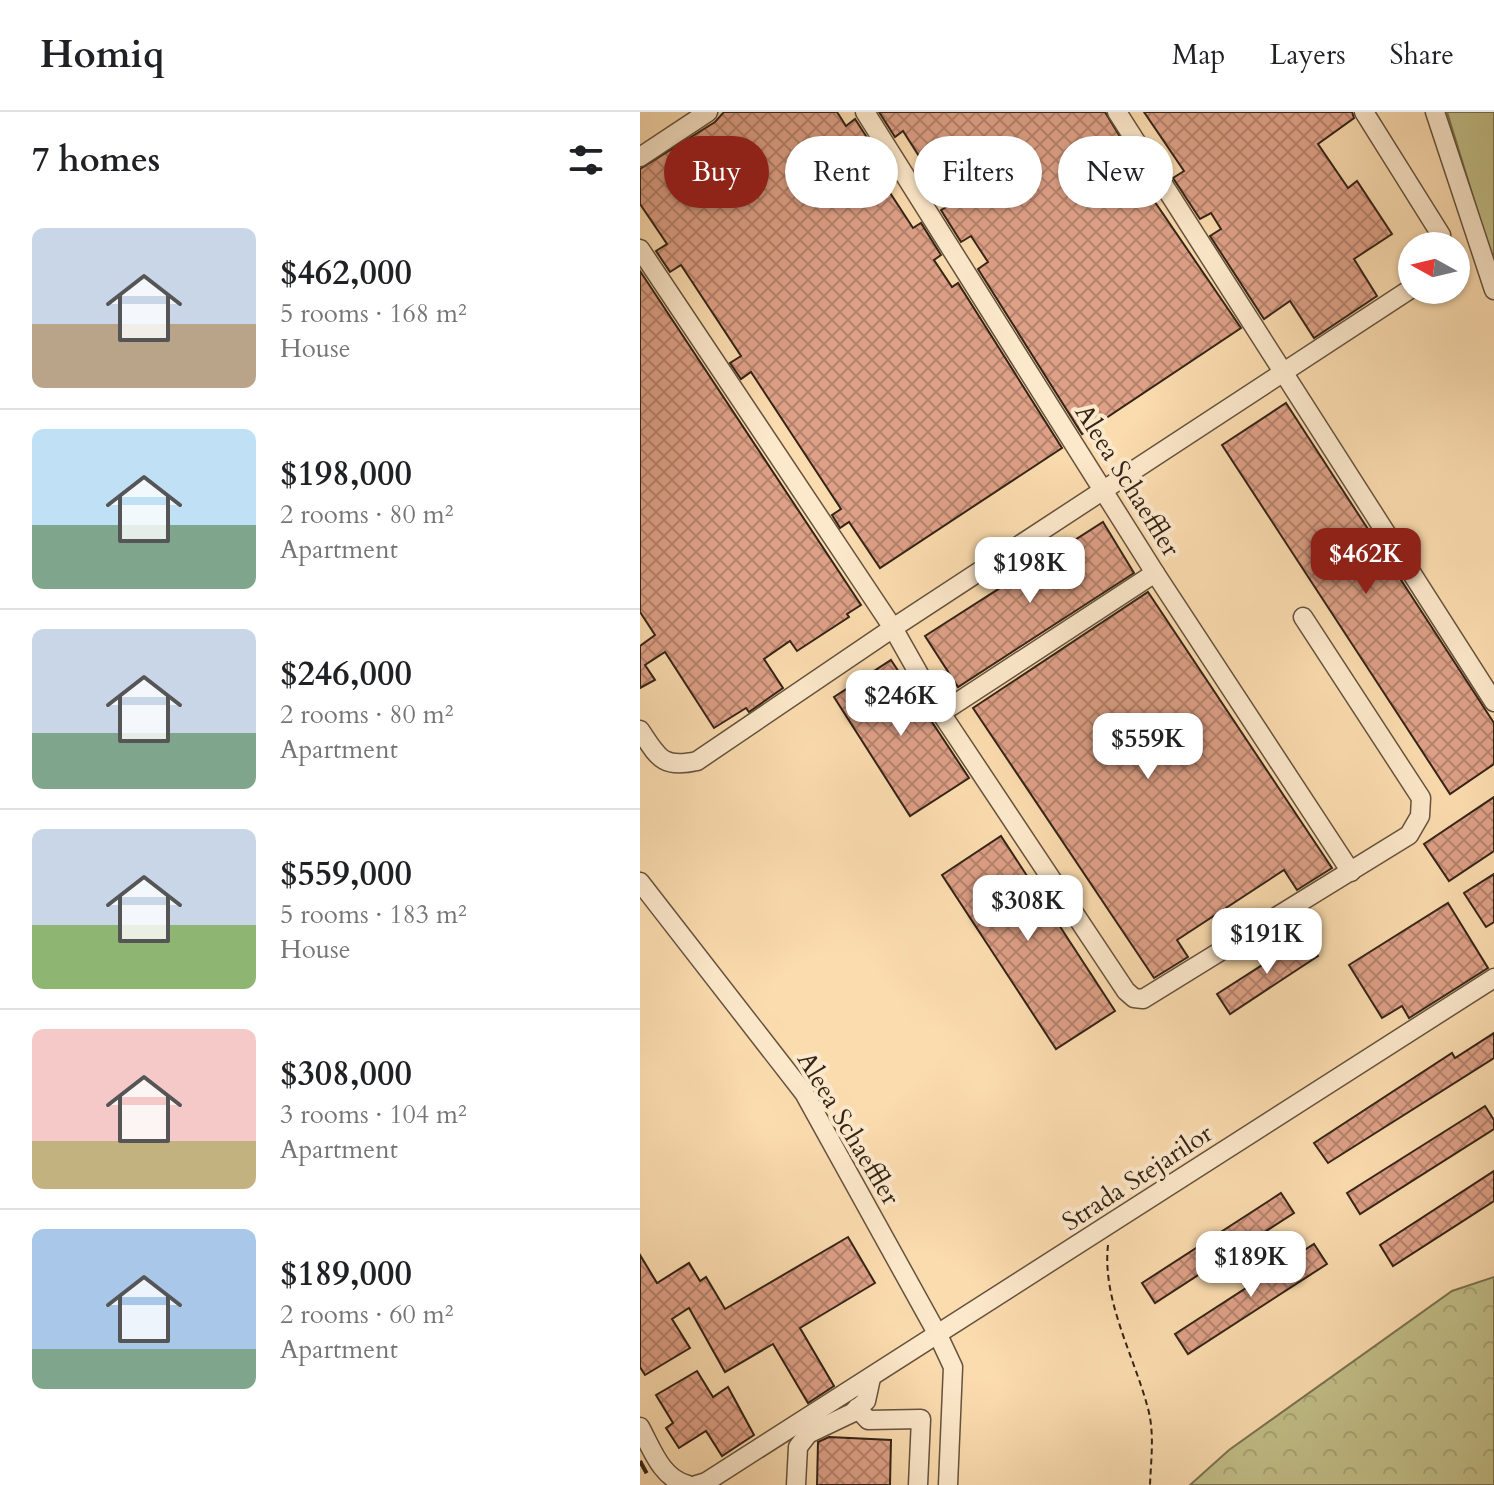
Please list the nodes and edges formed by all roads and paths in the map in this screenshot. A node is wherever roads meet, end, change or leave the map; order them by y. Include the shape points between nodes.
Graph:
1 (708, 112) edge
2 (865, 112) edge
3 (1117, 112) edge
4 (1364, 112) edge
5 (1435, 112) edge
6 (640, 157) edge
7 (1439, 232) edge
8 (640, 249) edge
9 (1494, 290) edge
10 (1398, 297) edge
11 (1285, 372) junction
12 (1104, 490) junction
13 (1155, 573) junction
14 (1303, 617) dead end
15 (893, 628) junction
16 (1494, 702) edge
17 (941, 713) junction
18 (640, 730) edge
19 (1351, 872) junction
20 (640, 882) edge
21 (1494, 978) edge
22 (1110, 1225) junction
23 (938, 1335) junction
24 (871, 1378) junction
25 (857, 1408) junction
26 (640, 1427) edge
27 (688, 1485) edge
28 (696, 1485) edge
29 (796, 1485) edge
30 (918, 1485) edge
31 (948, 1485) edge
32 (1150, 1485) edge

1 - 6 street
2 - 12 street, Aleea Schaeffler
3 - 11 street
4 - 7 street
5 - 9 street
8 - 15 street
10 - 11 street
11 - 12 street
11 - 16 street
12 - 13 street, Aleea Schaeffler
12 - 15 street
13 - 17 street
13 - 19 street, Aleea Schaeffler
14 - 19 street via 1421,798 1420,816 1409,835
15 - 17 street
15 - 18 street via 697,761 664,762
17 - 19 street via 1134,998 1150,996
20 - 23 street, Aleea Schaeffler via 804,1093
21 - 22 street, Strada Stejarilor
22 - 23 street, Strada Stejarilor
22 - 32 path via 1106,1258 1118,1318 1152,1428
23 - 24 street, Strada Stejarilor
23 - 31 street via 953,1367
24 - 25 street via 866,1401
24 - 28 street, Strada Stejarilor
25 - 29 street via 808,1434 798,1447
25 - 30 street via 868,1420 921,1419
26 - 27 street via 665,1472

